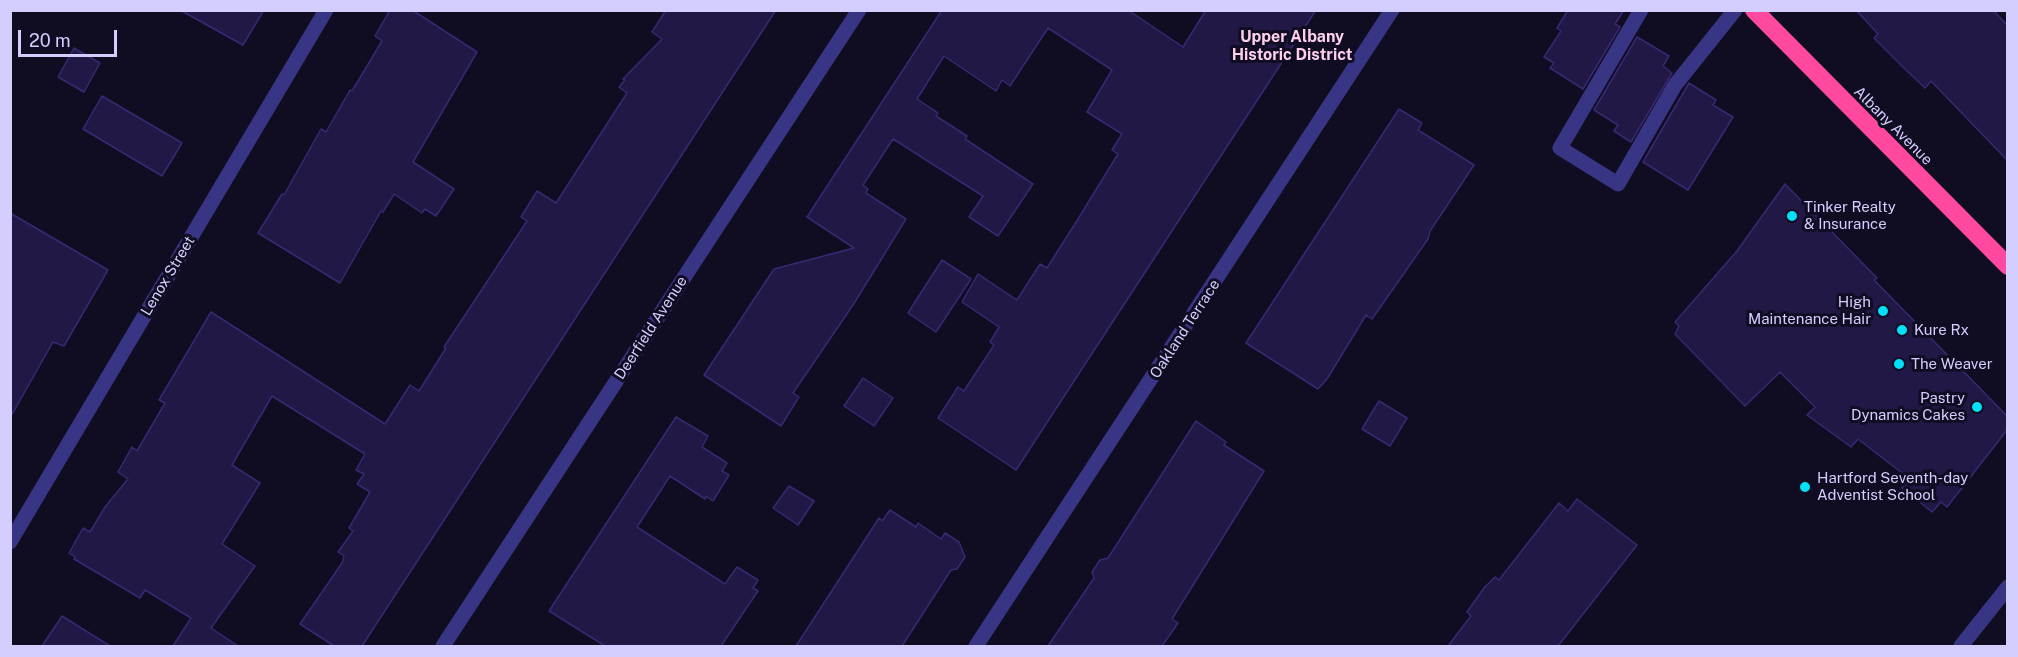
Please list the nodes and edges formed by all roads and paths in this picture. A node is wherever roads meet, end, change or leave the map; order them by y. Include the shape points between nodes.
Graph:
1 (326, 10) edge
2 (859, 10) edge
3 (1392, 10) edge
4 (1641, 10) edge
5 (1735, 10) edge
6 (1754, 10) edge
7 (2007, 266) edge
8 (10, 542) edge
9 (2007, 587) edge
10 (443, 646) edge
11 (976, 646) edge
12 (1961, 646) edge

1 - 8 street, Lenox Street
2 - 10 street, Deerfield Avenue
3 - 11 street, Oakland Terrace
4 - 5 street via 1560,148 1618,184 1675,85
6 - 7 highway, Albany Avenue
9 - 12 street

